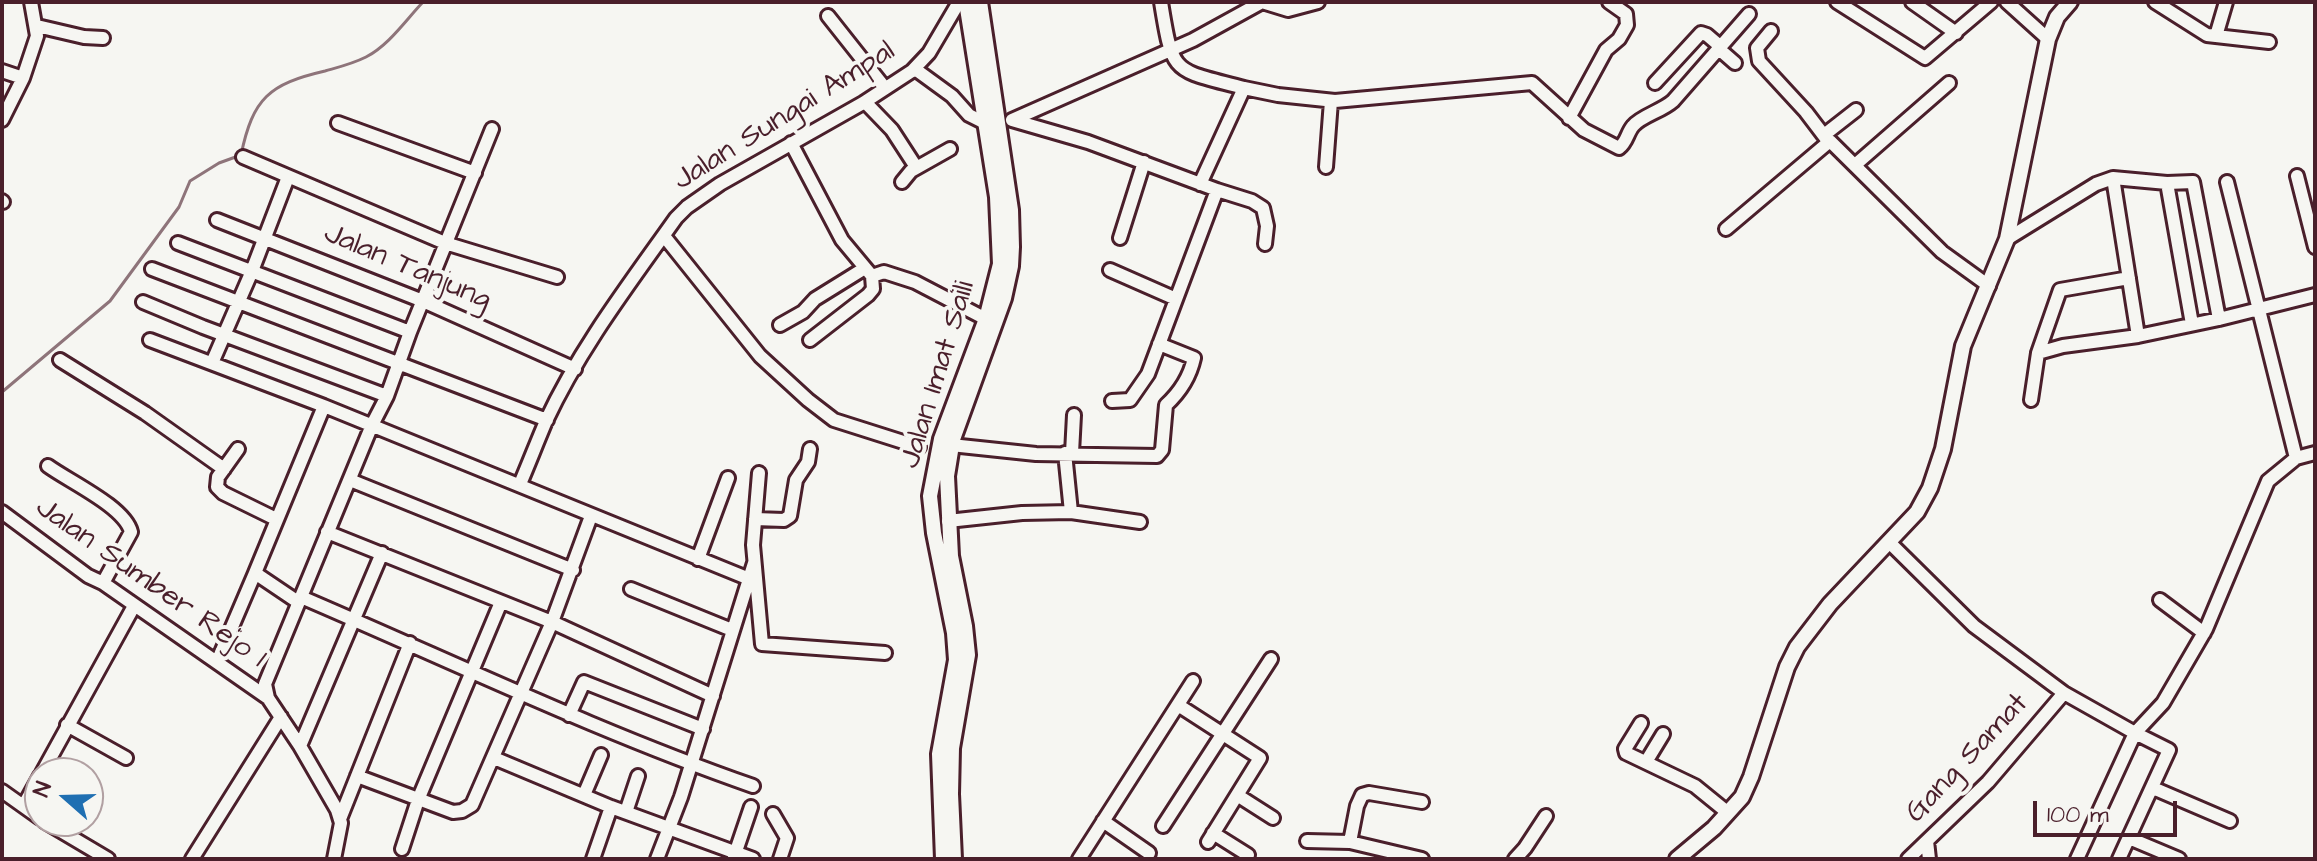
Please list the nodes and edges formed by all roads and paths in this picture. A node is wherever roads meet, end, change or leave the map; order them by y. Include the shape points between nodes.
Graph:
1 (31, 2) edge
2 (959, 2) edge
3 (966, 2) edge
4 (980, 2) edge
5 (1161, 2) edge
6 (1262, 2) edge
7 (1318, 2) edge
8 (1609, 2) edge
9 (1837, 2) edge
10 (1912, 2) edge
11 (1991, 2) edge
12 (2007, 2) edge
13 (2070, 2) edge
14 (2155, 2) edge
15 (2226, 2) edge
16 (1749, 14) dead end
17 (828, 16) dead end
18 (37, 26) junction
19 (1771, 31) dead end
20 (1956, 33) junction
21 (2216, 36) junction
22 (103, 38) dead end
23 (2048, 39) junction
24 (2269, 42) dead end
25 (1720, 48) junction
26 (1169, 49) junction
27 (1735, 63) dead end
28 (915, 69) junction
29 (2, 71) edge
30 (23, 78) junction
31 (1655, 83) dead end
32 (1949, 83) dead end
33 (885, 88) junction
34 (1244, 88) junction
35 (1331, 101) junction
36 (865, 102) junction
37 (1856, 110) dead end
38 (1569, 118) junction
39 (2, 120) edge
40 (338, 123) dead end
41 (995, 124) junction
42 (492, 129) dead end
43 (1826, 138) junction
44 (791, 143) junction
45 (950, 149) dead end
46 (243, 157) dead end
47 (1144, 162) junction
48 (1855, 165) junction
49 (916, 167) junction
50 (1326, 167) dead end
51 (475, 173) junction
52 (2297, 176) dead end
53 (288, 177) junction
54 (2113, 178) junction
55 (902, 182) dead end
56 (2227, 182) dead end
57 (2167, 183) junction
58 (1200, 184) junction
59 (1217, 190) junction
60 (217, 220) dead end
61 (1726, 229) dead end
62 (664, 236) junction
63 (265, 238) junction
64 (1120, 238) dead end
65 (2007, 239) junction
66 (178, 243) dead end
67 (445, 243) junction
68 (1265, 244) dead end
69 (2315, 247) edge
70 (152, 269) dead end
71 (1110, 270) dead end
72 (252, 271) junction
73 (869, 272) junction
74 (557, 277) dead end
75 (2129, 278) junction
76 (1989, 286) junction
77 (2315, 295) edge
78 (1176, 299) junction
79 (423, 301) junction
80 (143, 302) dead end
81 (239, 302) junction
82 (2258, 310) junction
83 (986, 319) junction
84 (2219, 319) junction
85 (2192, 324) junction
86 (780, 325) dead end
87 (410, 332) junction
88 (225, 335) junction
89 (2138, 336) junction
90 (150, 340) dead end
91 (810, 340) dead end
92 (1158, 346) junction
93 (2038, 353) junction
94 (60, 360) dead end
95 (212, 363) junction
96 (399, 364) junction
97 (575, 369) junction
98 (387, 396) junction
99 (2031, 400) dead end
100 (1112, 401) dead end
101 (324, 406) junction
102 (1074, 415) dead end
103 (547, 420) junction
104 (372, 425) junction
105 (951, 445) junction
106 (919, 447) dead end
107 (238, 449) dead end
108 (810, 449) dead end
109 (1068, 453) junction
110 (2315, 453) edge
111 (2296, 458) junction
112 (48, 466) dead end
113 (224, 469) junction
114 (759, 473) dead end
115 (728, 478) dead end
116 (350, 480) junction
117 (520, 484) junction
118 (2, 512) edge
119 (1071, 512) junction
120 (591, 516) junction
121 (276, 519) junction
122 (755, 519) junction
123 (948, 521) junction
124 (1140, 522) dead end
125 (327, 532) junction
126 (1890, 543) junction
127 (382, 553) junction
128 (698, 559) junction
129 (754, 563) junction
130 (573, 570) junction
131 (255, 573) junction
132 (747, 578) junction
133 (103, 583) junction
134 (631, 589) dead end
135 (300, 599) junction
136 (2160, 600) dead end
137 (501, 602) junction
138 (134, 606) junction
139 (354, 619) junction
140 (552, 622) junction
141 (732, 630) junction
142 (2204, 633) junction
143 (410, 643) junction
144 (885, 653) dead end
145 (1271, 659) dead end
146 (217, 662) junction
147 (471, 672) junction
148 (1193, 681) dead end
149 (521, 693) junction
150 (2064, 693) junction
151 (713, 696) junction
152 (268, 698) junction
153 (953, 704) junction
154 (1178, 705) junction
155 (569, 715) junction
156 (281, 717) junction
157 (1641, 723) dead end
158 (67, 725) junction
159 (703, 729) junction
160 (2135, 733) junction
161 (1223, 734) junction
162 (1663, 734) dead end
163 (300, 746) junction
164 (601, 755) dead end
165 (50, 757) edge
166 (126, 758) dead end
167 (494, 758) junction
168 (1646, 762) junction
169 (691, 764) junction
170 (357, 776) junction
171 (638, 776) dead end
172 (753, 786) dead end
173 (2153, 788) junction
174 (2, 791) edge
175 (584, 795) junction
176 (1237, 795) junction
177 (418, 800) junction
178 (1422, 802) dead end
179 (24, 805) edge
180 (611, 807) junction
181 (751, 807) dead end
182 (626, 812) junction
183 (1727, 812) junction
184 (773, 814) dead end
185 (1546, 816) dead end
186 (1273, 818) dead end
187 (340, 819) junction
188 (1103, 821) junction
189 (2230, 821) dead end
190 (1163, 826) dead end
191 (669, 829) junction
192 (71, 837) edge
193 (2129, 838) junction
194 (1307, 841) dead end
195 (1927, 841) junction
196 (1350, 842) junction
197 (402, 849) dead end
198 (1149, 853) dead end
199 (1366, 853) edge
200 (1248, 855) dead end
201 (734, 856) edge
202 (108, 859) edge
203 (192, 859) edge
204 (334, 859) edge
205 (593, 859) edge
206 (657, 859) edge
207 (753, 859) edge
208 (780, 859) edge
209 (943, 859) edge
210 (954, 859) edge
211 (1079, 859) edge
212 (1422, 859) edge
213 (1515, 859) edge
214 (1677, 859) edge
215 (1908, 859) edge
216 (1929, 859) edge
217 (2077, 859) edge
218 (2119, 859) edge
219 (2179, 859) edge

1 - 18 street
2 - 28 street, Jalan Sungai Ampal
3 - 41 main road, Jalan Imat Saili
4 - 41 main road, Jalan Imat Saili
5 - 26 street
6 - 7 street via 1288,10
6 - 26 street
8 - 38 street via 1626,14 1627,25 1606,50
9 - 20 street via 1925,58
10 - 20 street
11 - 20 street
12 - 23 street
13 - 23 main road
14 - 21 street via 2196,30
15 - 21 street
16 - 25 street
17 - 33 street
18 - 22 street
18 - 30 street
19 - 43 street via 1757,56
21 - 24 street
23 - 65 main road
25 - 27 street
25 - 31 street via 1701,33
25 - 38 street via 1673,101 1636,123 1621,147
26 - 34 street via 1187,72
26 - 41 street
28 - 33 street, Jalan Sungai Ampal
28 - 41 street via 969,115
29 - 30 street
30 - 39 street
32 - 48 street
33 - 36 street, Jalan Sungai Ampal
34 - 35 street
34 - 58 street
35 - 38 street via 1528,82
35 - 50 street
36 - 44 street, Jalan Sungai Ampal
36 - 49 street
37 - 43 street
40 - 51 street
41 - 47 street via 1088,142
41 - 83 main road, Jalan Imat Saili via 1000,264
41 - 105 main road, Jalan Imat Saili via 1011,210 1011,266 997,321
42 - 51 street, Jalan Sumber Rejo 1
43 - 48 street
43 - 61 street
44 - 62 street, Jalan Sungai Ampal via 698,198
44 - 73 street
45 - 49 street
46 - 53 street
47 - 58 street
47 - 64 street
48 - 76 street via 1942,252
49 - 55 street
51 - 67 street, Jalan Sumber Rejo 1
52 - 69 street
53 - 63 street
53 - 67 street
54 - 57 street
54 - 65 street
54 - 75 street
56 - 82 street
57 - 84 street via 2193,182
57 - 85 street
58 - 59 street
59 - 68 street via 1263,208
59 - 78 street
60 - 63 street, Jalan Tanjung
62 - 97 street, Jalan Sungai Ampal
62 - 106 street via 760,356 808,400 834,420
63 - 72 street
63 - 79 street, Jalan Tanjung
65 - 76 main road
66 - 72 street
67 - 74 street
67 - 79 street, Jalan Sumber Rejo 1
70 - 81 street
71 - 78 street
72 - 81 street
72 - 87 street
73 - 83 street via 915,282
73 - 86 street via 815,299
73 - 91 street via 873,289 868,295
75 - 89 street
75 - 93 street via 2060,290
76 - 126 main road via 1963,346 1935,475 1917,512
77 - 82 street
78 - 92 street
79 - 87 street, Jalan Sumber Rejo 1
79 - 97 street, Jalan Tanjung
80 - 88 street
81 - 88 street
81 - 96 street
82 - 84 street
82 - 111 street
83 - 153 main road, Jalan Imat Saili via 941,439 930,496 955,647
84 - 85 street
85 - 89 street
87 - 96 street, Jalan Sumber Rejo 1
88 - 95 street
88 - 98 street
89 - 93 street
90 - 95 street
92 - 100 street via 1135,396
92 - 109 street via 1194,358 1178,393 1164,408 1161,454
93 - 99 street
94 - 113 street
95 - 101 street
96 - 98 street, Jalan Sumber Rejo 1
96 - 103 street
97 - 103 street, Jalan Sungai Ampal
98 - 104 street, Jalan Sumber Rejo 1
101 - 104 street
101 - 121 street
102 - 109 street
103 - 117 street, Jalan Sungai Ampal
104 - 116 street, Jalan Sumber Rejo 1
104 - 117 street
105 - 109 street
105 - 123 main road, Jalan Imat Saili
107 - 113 street
108 - 122 street via 796,480 790,516
109 - 119 street
110 - 111 street
111 - 142 street via 2264,489
112 - 133 street via 111,507 131,529
113 - 121 street via 219,490
114 - 122 street
115 - 128 street
116 - 125 street, Jalan Sumber Rejo 1
116 - 130 street
117 - 120 street
118 - 133 street, Jalan Sumber Rejo 1
119 - 123 street
119 - 124 street
120 - 128 street
120 - 130 street
121 - 131 street
122 - 129 street
123 - 153 main road, Jalan Imat Saili via 967,641 966,670
125 - 127 street
125 - 135 street, Jalan Sumber Rejo 1
126 - 150 street via 1974,626
126 - 183 main road via 1830,604 1797,647 1751,777
127 - 137 street
127 - 139 street
128 - 132 street
129 - 132 street
129 - 144 street via 764,646
130 - 140 street
131 - 135 street
131 - 146 street
132 - 141 street
133 - 138 street, Jalan Sumber Rejo 1
134 - 141 street
135 - 139 street
135 - 152 street, Jalan Sumber Rejo 1 via 265,684
136 - 142 street
137 - 140 street
137 - 147 street
138 - 146 street, Jalan Sumber Rejo 1
138 - 158 street
139 - 143 street
139 - 163 street
140 - 149 street
140 - 151 street
141 - 151 street
142 - 160 street via 2163,703
143 - 147 street
143 - 170 street
145 - 161 street
146 - 152 street, Jalan Sumber Rejo 1
147 - 149 street
147 - 177 street
148 - 154 street
149 - 155 street
149 - 167 street
150 - 160 street
150 - 195 street, Gang Samat via 1988,782
151 - 159 street
152 - 156 street, Jalan Sumber Rejo 1
153 - 209 main road, Jalan Imat Saili via 939,754
153 - 210 main road, Jalan Imat Saili
154 - 161 street
154 - 188 street
155 - 159 street via 585,682
155 - 169 street
156 - 163 street, Jalan Sumber Rejo 1
156 - 203 street
157 - 168 street via 1624,751
158 - 165 street
158 - 166 street
159 - 169 street
160 - 173 street via 2169,749
160 - 217 street
161 - 176 street via 1260,758
161 - 190 street
162 - 168 street
163 - 187 street, Jalan Sumber Rejo 1
164 - 175 street
167 - 175 street
167 - 177 street via 465,810 453,812
168 - 183 street via 1705,792
169 - 172 street
169 - 191 street
170 - 177 street
170 - 187 street
171 - 182 street
173 - 189 street
173 - 193 street
174 - 179 street
175 - 180 street
176 - 186 street
176 - 200 street via 1210,837
177 - 197 street
178 - 196 street via 1362,795
180 - 182 street
180 - 205 street
181 - 201 street
182 - 191 street
183 - 214 main road
184 - 208 street via 787,838
185 - 213 street
187 - 204 street
188 - 198 street
188 - 211 street
191 - 201 street
191 - 206 street
192 - 202 street
193 - 218 street
193 - 219 street
194 - 196 street
195 - 215 street, Gang Samat
195 - 216 street
196 - 199 street
199 - 212 street
201 - 207 street

